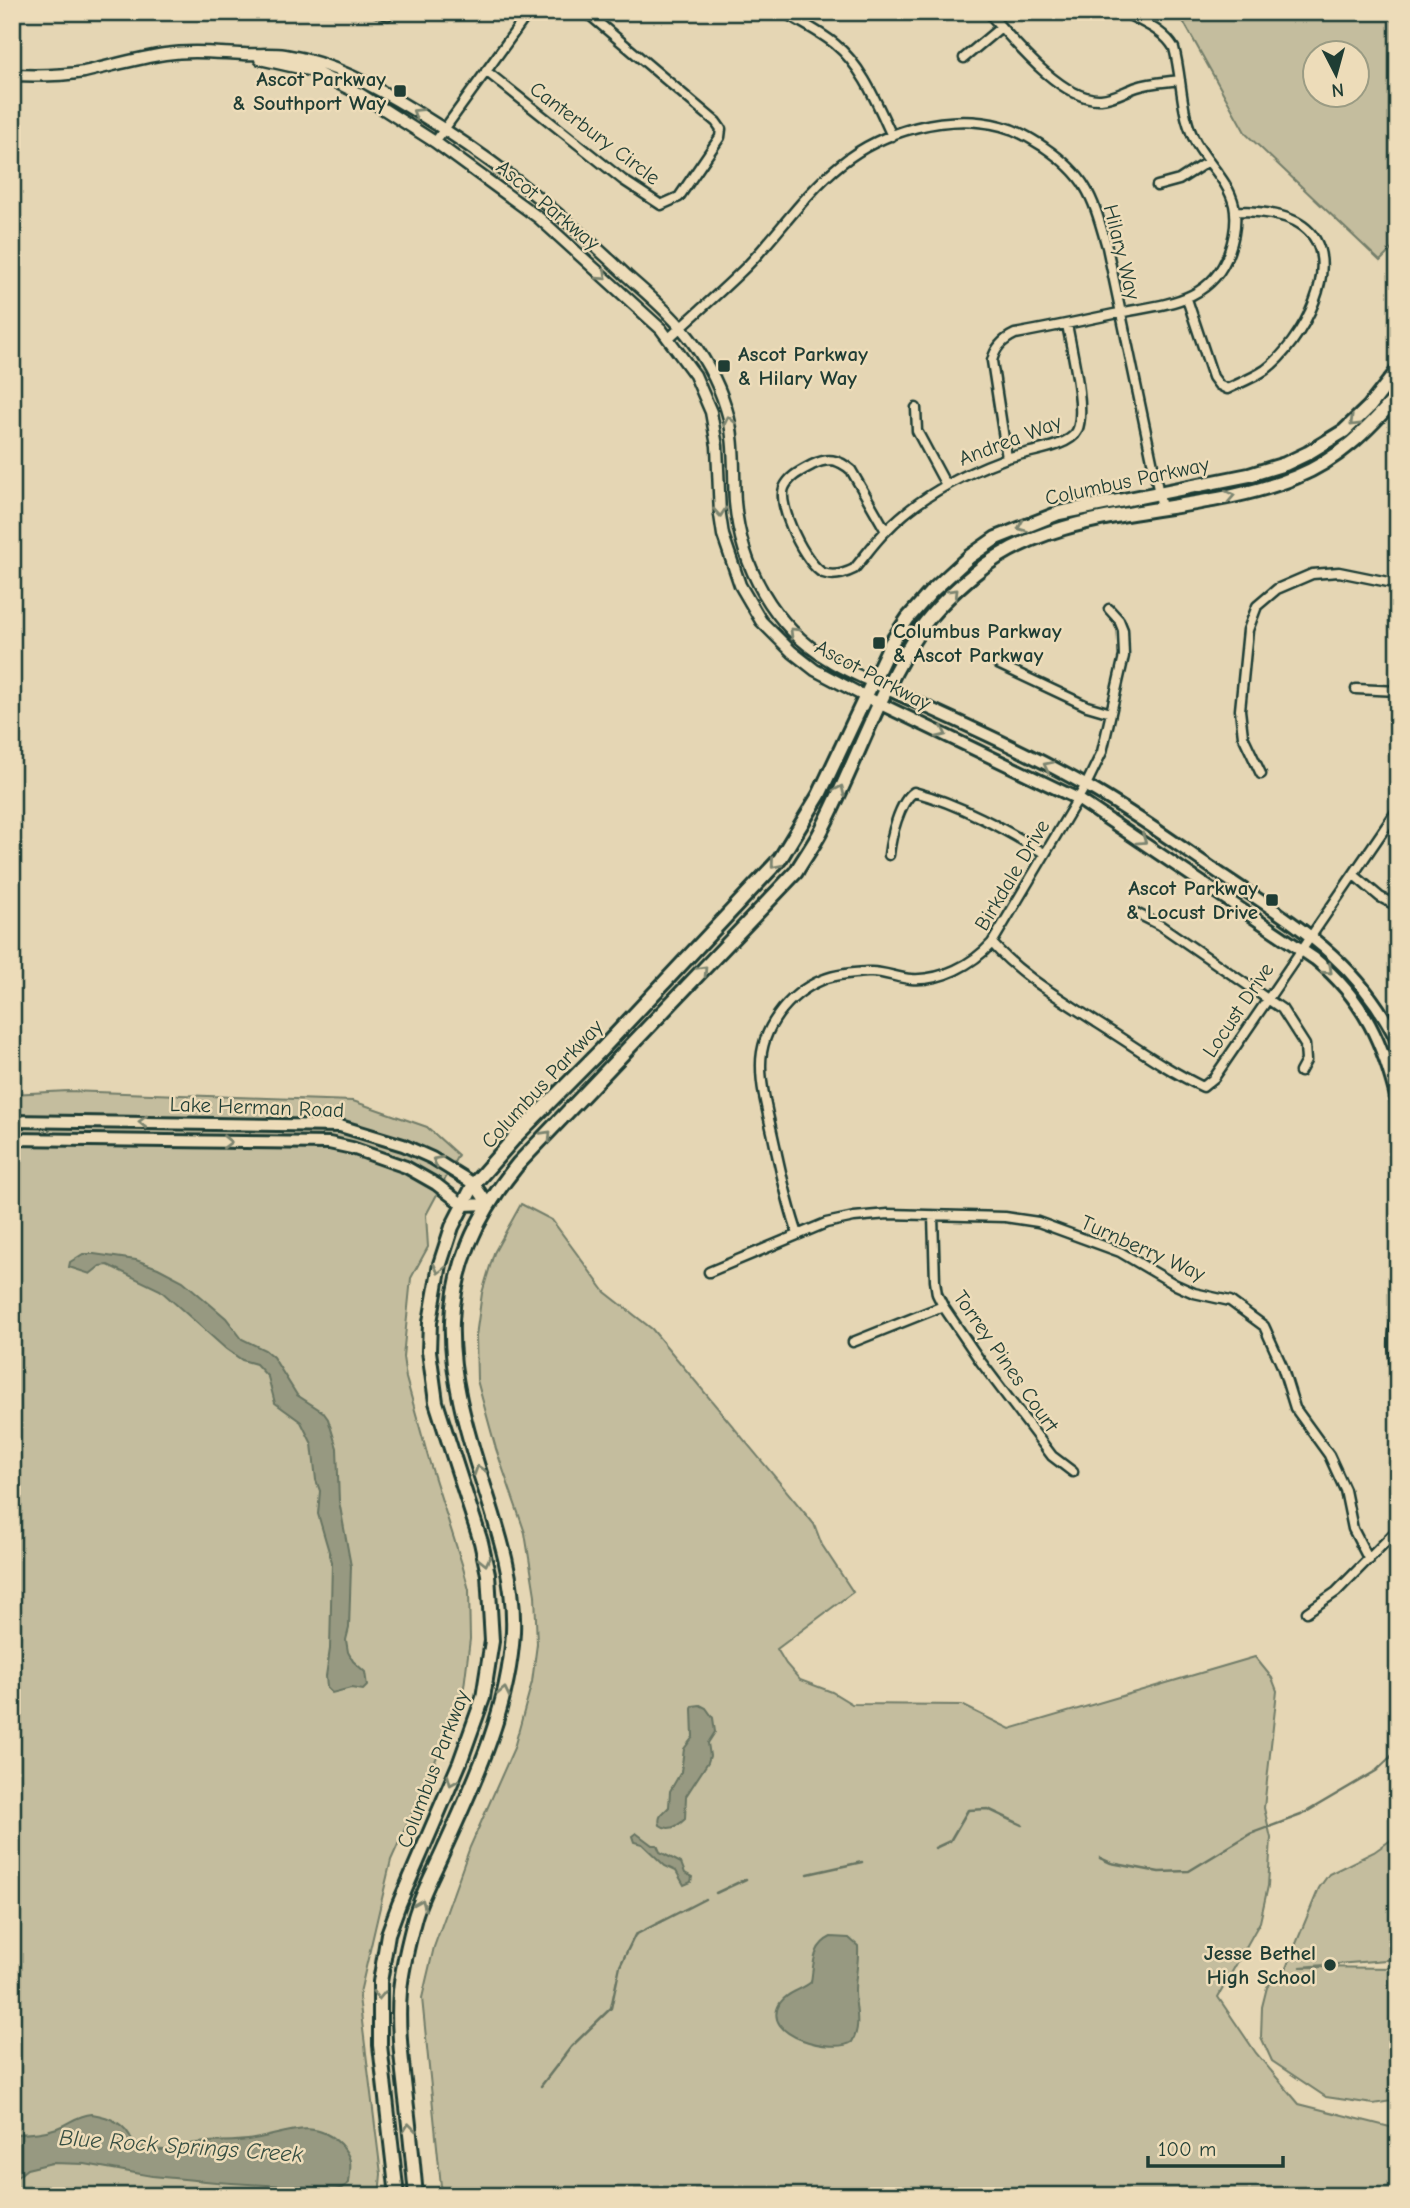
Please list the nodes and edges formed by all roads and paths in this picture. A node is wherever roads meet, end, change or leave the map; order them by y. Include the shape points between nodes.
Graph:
1 (377, 12) edge
2 (390, 12) edge
3 (529, 12) edge
4 (586, 12) edge
5 (783, 12) edge
6 (988, 12) edge
7 (1124, 12) edge
8 (1001, 27) junction
9 (243, 54) junction
10 (964, 58) dead end
11 (486, 71) junction
12 (12, 75) edge
13 (1180, 80) junction
14 (444, 129) junction
15 (892, 136) junction
16 (435, 142) junction
17 (1207, 162) junction
18 (1157, 187) dead end
19 (1235, 211) junction
20 (1186, 299) junction
21 (1119, 313) junction
22 (1068, 324) junction
23 (681, 327) junction
24 (669, 338) junction
25 (1398, 370) edge
26 (1398, 395) edge
27 (916, 408) dead end
28 (1007, 458) junction
29 (946, 485) junction
30 (1159, 492) junction
31 (1162, 508) junction
32 (886, 531) junction
33 (1398, 584) edge
34 (1108, 609) dead end
35 (998, 664) dead end
36 (872, 682) junction
37 (888, 689) junction
38 (1356, 689) dead end
39 (1398, 691) edge
40 (866, 696) junction
41 (880, 704) junction
42 (1111, 713) junction
43 (1261, 774) dead end
44 (1086, 785) junction
45 (1078, 799) junction
46 (1398, 808) edge
47 (1044, 853) junction
48 (889, 855) dead end
49 (1354, 875) junction
50 (1397, 906) edge
51 (1136, 913) dead end
52 (1311, 936) junction
53 (992, 943) junction
54 (1301, 949) junction
55 (1268, 998) junction
56 (1398, 1043) edge
57 (1300, 1072) dead end
58 (1398, 1105) edge
59 (12, 1121) edge
60 (12, 1139) edge
61 (474, 1184) junction
62 (488, 1204) junction
63 (463, 1205) junction
64 (933, 1216) junction
65 (798, 1234) junction
66 (709, 1272) dead end
67 (943, 1306) junction
68 (1398, 1314) edge
69 (853, 1342) dead end
70 (1398, 1384) edge
71 (1073, 1472) dead end
72 (1398, 1529) edge
73 (1369, 1560) junction
74 (1307, 1612) dead end
75 (397, 2196) edge
76 (416, 2196) edge

1 - 2 street
3 - 11 street
4 - 11 street, Canterbury Circle via 721,129 686,187 670,203 661,205 623,180
5 - 15 street via 842,50 872,94
6 - 8 street
7 - 13 street via 1169,39
8 - 10 street
8 - 13 street via 1058,83 1091,99 1108,98 1149,83
9 - 12 street, Ascot Parkway via 165,54 81,72
14 -> 9 street, Ascot Parkway via 379,90 321,64 284,55
9 - 16 street, Ascot Parkway via 313,71 360,94
11 - 14 street
13 - 17 street via 1187,123
14 - 16 street
14 - 23 street, Ascot Parkway via 539,196
15 - 21 street, Hilary Way via 949,122 980,122 1026,135 1059,157 1086,187 1096,211
15 - 23 street, Hilary Way via 841,164 747,266
16 -> 24 street, Ascot Parkway via 539,218
17 - 18 street via 1179,180
17 - 19 street via 1227,187
19 - 20 street via 1226,261 1210,282
19 - 20 street via 1285,218 1312,237 1322,260 1321,273 1303,324 1266,369 1227,389 1213,377
20 - 21 street
21 - 22 street
21 - 30 street, Hilary Way
22 - 28 street, Andrea Way via 1080,403 1076,433 1065,442
22 - 28 street via 1015,334 1002,341 994,353 993,374
23 - 24 street, Hilary Way
36 -> 23 street, Ascot Parkway via 804,642 770,605 753,577 737,522 734,444 726,408 706,363
24 -> 40 street, Ascot Parkway via 695,375 711,412 723,535 740,585 761,621 792,652 825,676
25 -> 30 main road, Columbus Parkway via 1344,431 1308,453 1249,475
31 -> 26 main road, Columbus Parkway via 1226,497 1296,477 1343,451
27 - 29 street via 917,431
28 - 29 street, Andrea Way
29 - 32 street, Andrea Way
30 - 31 street, Hilary Way
30 -> 36 main road, Columbus Parkway via 1059,513 996,538 969,557 908,618
37 -> 31 main road, Columbus Parkway via 924,625 976,572 1003,554 1049,533
32 - 32 street, Andrea Way via 844,463 821,461 792,477 784,487 788,518 812,563 826,574 854,569
33 - 43 street via 1339,572 1312,574 1278,589 1257,606 1248,630 1240,710 1242,736
34 - 42 street, Birkdale Drive via 1119,620 1124,642
35 - 42 street
36 - 37 main road, Ascot Parkway
36 - 40 main road, Columbus Parkway
37 - 41 main road, Columbus Parkway
44 -> 37 main road, Ascot Parkway
38 - 39 street
40 - 41 main road, Ascot Parkway
40 -> 61 main road, Columbus Parkway via 819,795 780,859
41 -> 45 main road, Ascot Parkway
62 -> 41 main road, Columbus Parkway via 519,1164 796,872 821,832
42 - 44 street, Birkdale Drive via 1102,752
44 - 45 street, Birkdale Drive
44 - 52 main road, Ascot Parkway
45 - 47 street, Birkdale Drive
45 -> 54 main road, Ascot Parkway
46 - 49 street, Locust Drive
47 - 48 street via 1004,830 914,792 895,825
47 - 53 street, Birkdale Drive
49 - 50 street
49 - 52 street, Locust Drive
51 - 55 street
52 - 54 street, Locust Drive
52 - 56 main road, Ascot Parkway via 1354,976 1378,1006
53 - 55 street, Locust Drive via 1035,982 1203,1087 1214,1078
53 - 65 street, Birkdale Drive via 972,962 936,977 911,979 872,972 824,979 804,989 775,1019 762,1051 761,1068
54 - 55 street, Locust Drive
54 -> 58 main road, Ascot Parkway via 1333,974 1363,1011 1385,1057
55 - 57 street via 1282,1009 1305,1045 1306,1061
61 -> 59 main road, Lake Herman Road via 403,1145 340,1126
60 -> 63 main road, Lake Herman Road via 329,1143 406,1167
61 - 62 main road, Lake Herman Road
61 - 63 main road, Columbus Parkway
62 - 63 main road
76 -> 62 main road, Columbus Parkway via 400,2038 402,1968 416,1913 505,1695 513,1630 509,1575 462,1412 452,1360 459,1275
63 -> 75 main road, Columbus Parkway via 440,1265 429,1351 436,1402 488,1574 492,1641 483,1698 388,1934 380,1982 380,2045
64 - 65 street, Turnberry Way via 854,1217
64 - 67 street, Torrey Pines Court via 935,1281
64 - 73 street, Turnberry Way via 1038,1222 1120,1252 1176,1285 1230,1301 1246,1311 1264,1326 1295,1408 1329,1455 1345,1490 1353,1529
65 - 66 street, Turnberry Way
67 - 69 street
67 - 71 street, Torrey Pines Court via 1052,1456
68 - 70 street via 1393,1331
72 - 73 street
73 - 74 street

